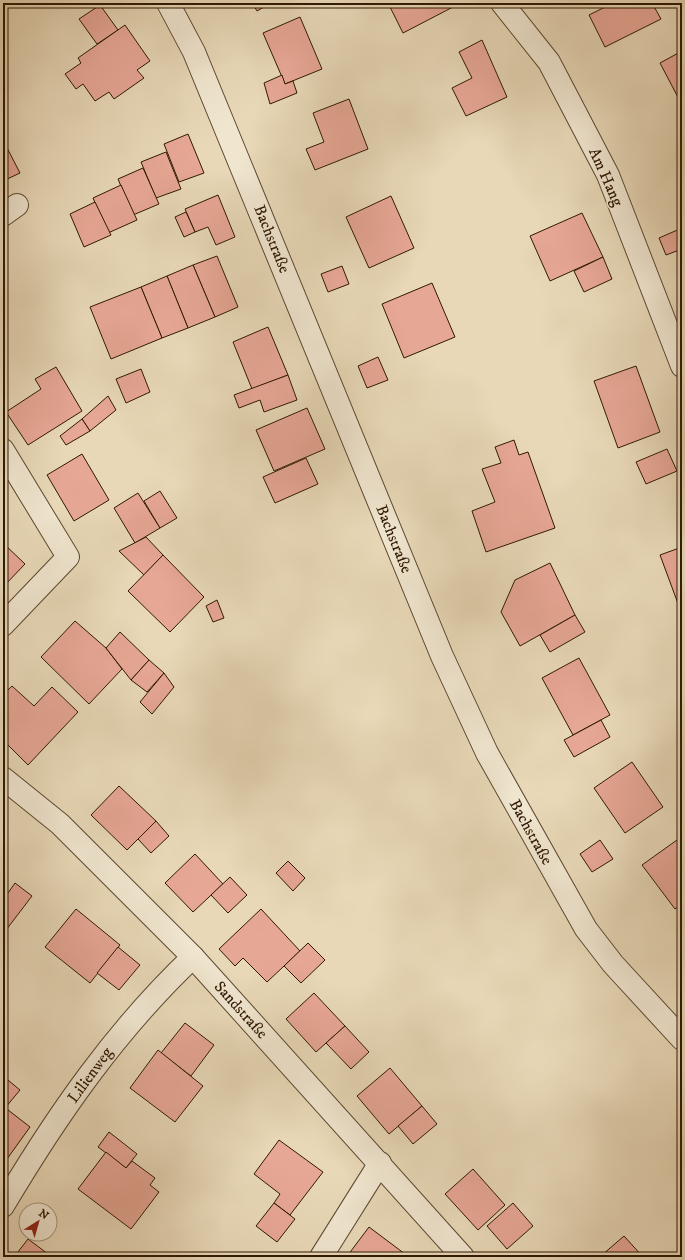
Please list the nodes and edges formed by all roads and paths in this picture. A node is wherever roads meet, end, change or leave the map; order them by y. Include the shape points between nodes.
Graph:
1 (168, 3) edge
2 (502, 3) edge
3 (682, 366) edge
4 (3, 450) edge
5 (3, 625) edge
6 (3, 778) edge
7 (193, 957) junction
8 (682, 1040) edge
9 (380, 1164) junction
10 (3, 1206) edge
11 (321, 1257) edge
12 (463, 1257) edge

1 - 8 street, Bachstraße via 194,52 442,656 487,753 586,929 613,964
2 - 3 street, Am Hang via 549,62 608,175
4 - 5 street via 68,557
6 - 7 street, Sandstraße via 60,824
7 - 9 street, Sandstraße
7 - 10 street, Lilienweg via 159,989 107,1049 62,1112
9 - 11 street
9 - 12 street, Sandstraße

